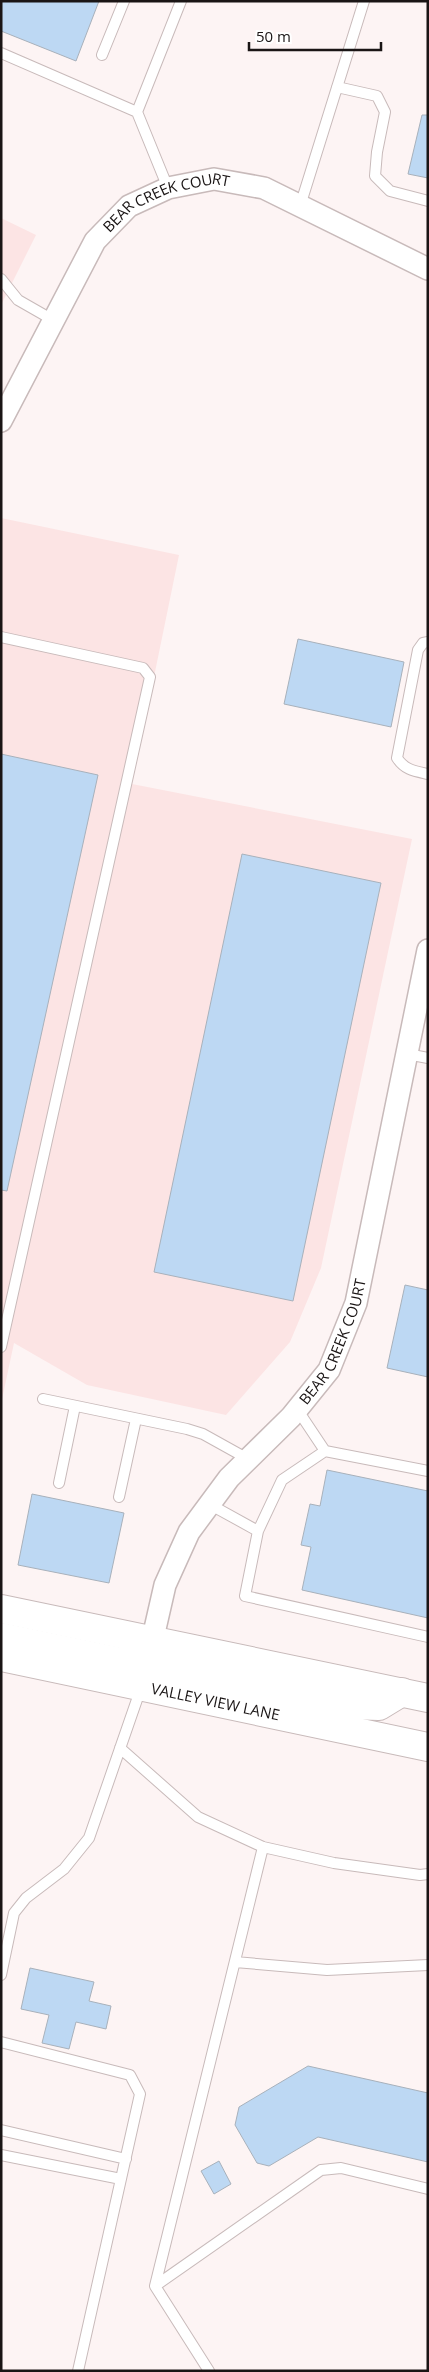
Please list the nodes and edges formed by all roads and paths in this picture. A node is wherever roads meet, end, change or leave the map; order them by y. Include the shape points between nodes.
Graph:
1 (124, 1) edge
2 (181, 1) edge
3 (364, 1) edge
4 (1, 53) edge
5 (102, 55) dead end
6 (337, 87) junction
7 (137, 112) junction
8 (168, 188) junction
9 (428, 201) edge
10 (300, 206) junction
11 (428, 269) edge
12 (2, 285) edge
13 (53, 320) junction
14 (1, 421) edge
15 (1, 637) edge
16 (428, 642) edge
17 (428, 774) edge
18 (428, 950) edge
19 (407, 1054) junction
20 (428, 1058) edge
21 (1, 1347) edge
22 (44, 1399) dead end
23 (75, 1406) junction
24 (298, 1409) junction
25 (136, 1419) junction
26 (325, 1451) junction
27 (248, 1459) junction
28 (428, 1471) edge
29 (58, 1483) dead end
30 (119, 1497) dead end
31 (209, 1504) junction
32 (258, 1531) junction
33 (1, 1609) edge
34 (1, 1637) edge
35 (428, 1637) edge
36 (152, 1640) junction
37 (1, 1657) edge
38 (141, 1687) junction
39 (415, 1695) edge
40 (428, 1747) edge
41 (120, 1748) junction
42 (263, 1847) junction
43 (428, 1874) edge
44 (235, 1962) junction
45 (428, 1966) edge
46 (1, 1975) edge
47 (1, 2042) edge
48 (1, 2130) edge
49 (1, 2155) edge
50 (126, 2159) junction
51 (121, 2179) junction
52 (428, 2189) edge
53 (155, 2286) junction
54 (78, 2371) edge
55 (209, 2371) edge

1 - 5 lane
2 - 7 lane
3 - 6 lane
4 - 7 lane
6 - 9 lane via 377,96 385,112 375,176 390,191
6 - 10 lane
7 - 8 lane
8 - 10 street, BEAR CREEK COURT via 214,180 264,188
8 - 13 street, BEAR CREEK COURT via 129,206 94,241
10 - 11 street, BEAR CREEK COURT
12 - 13 lane via 18,300
13 - 14 street, BEAR CREEK COURT
15 - 21 lane via 143,668 150,677
16 - 17 lane via 418,650 397,758 408,770
18 - 19 street, BEAR CREEK COURT
19 - 20 lane
19 - 24 street, BEAR CREEK COURT via 356,1303 328,1370
22 - 23 lane
23 - 25 lane
23 - 29 lane
24 - 26 lane
24 - 27 street, BEAR CREEK COURT
25 - 27 lane via 203,1434
25 - 30 lane
26 - 28 lane
26 - 32 lane via 282,1480
27 - 31 street, BEAR CREEK COURT
31 - 32 lane
31 - 36 street, BEAR CREEK COURT via 189,1532 165,1585
32 - 35 lane via 245,1596
33 - 36 main road
34 - 36 main road via 121,1662 140,1660
36 - 38 street, BEAR CREEK COURT
36 - 39 main road
37 - 38 main road, VALLEY VIEW LANE
38 - 39 main road via 155,1670 170,1668 350,1705 378,1706
38 - 40 main road, VALLEY VIEW LANE
38 - 41 lane
41 - 42 lane via 198,1817
41 - 46 lane via 89,1838 64,1869 26,1898 14,1913
42 - 43 lane via 334,1863
42 - 44 lane
44 - 45 lane via 327,1970
44 - 53 lane
47 - 50 lane via 130,2075 140,2094
48 - 50 lane
49 - 51 lane
50 - 51 lane
51 - 54 lane
52 - 53 lane via 341,2168 321,2170
53 - 55 lane

